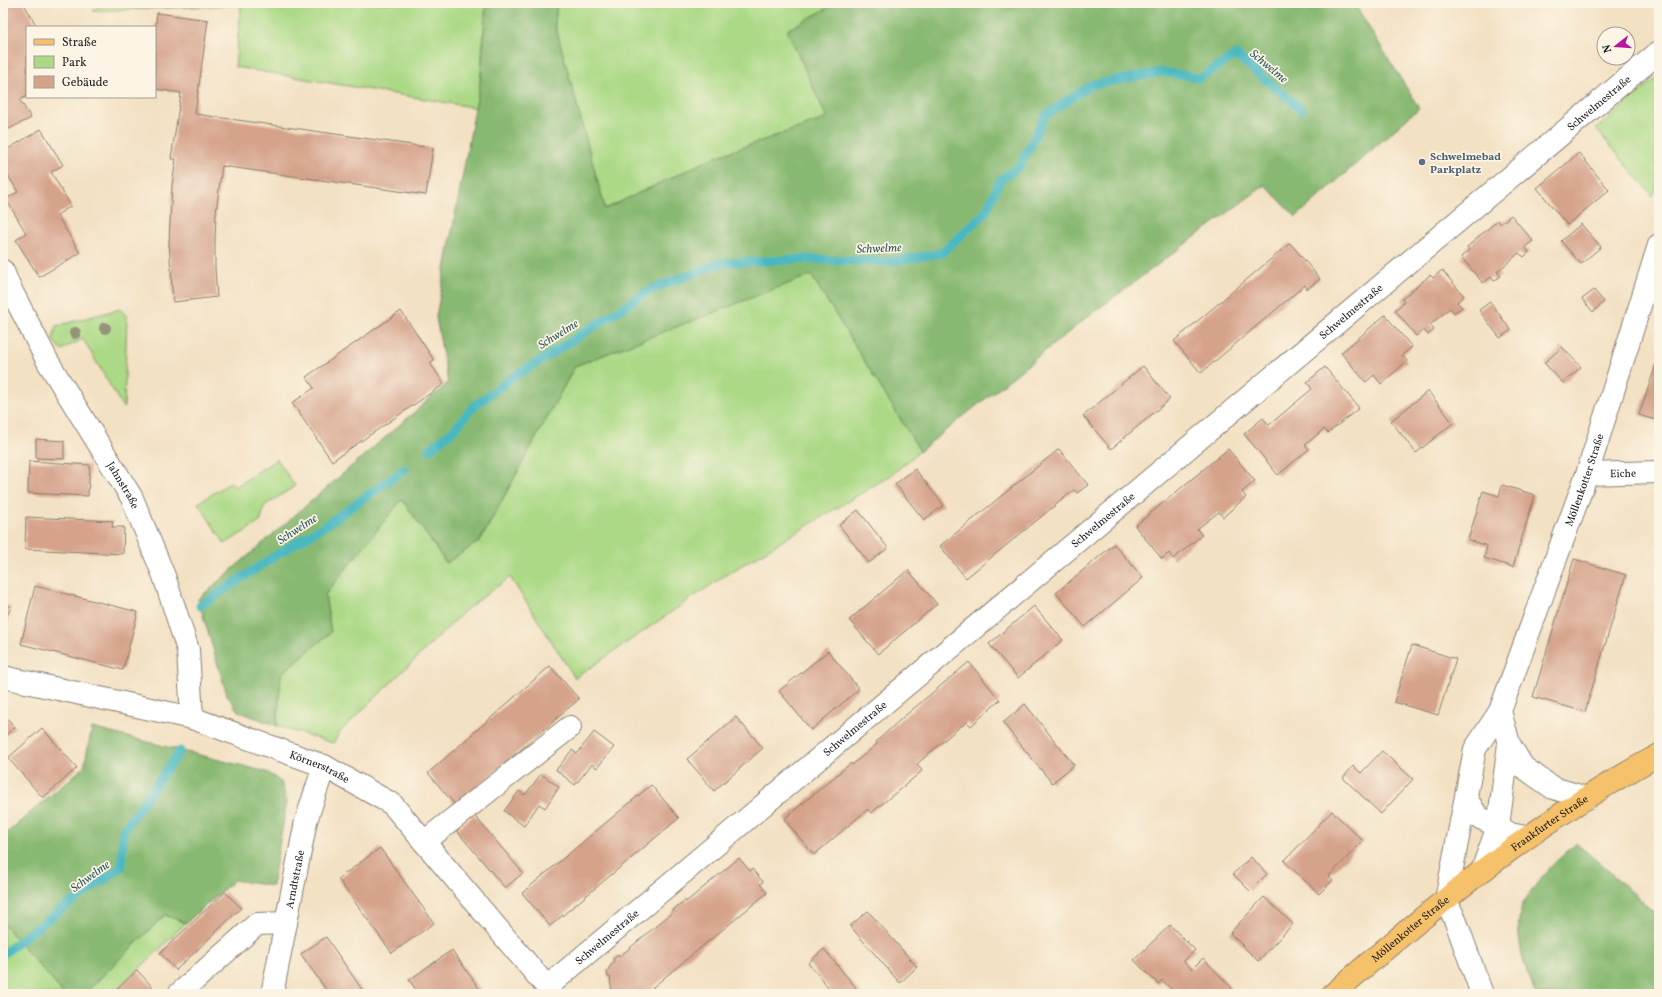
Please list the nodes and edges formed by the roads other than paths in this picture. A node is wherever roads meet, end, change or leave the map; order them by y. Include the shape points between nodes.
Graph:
1 (1659, 52) edge
2 (1659, 245) edge
3 (3, 271) edge
4 (1659, 472) edge
5 (1587, 474) junction
6 (3, 677) edge
7 (1500, 711) junction
8 (192, 718) junction
9 (570, 727) dead end
10 (1509, 744) junction
11 (1659, 755) edge
12 (324, 766) junction
13 (1466, 798) junction
14 (1587, 798) junction
15 (1498, 826) junction
16 (1526, 837) junction
17 (424, 842) junction
18 (1483, 868) junction
19 (1446, 900) junction
20 (286, 923) junction
21 (549, 991) edge
22 (179, 994) edge
23 (272, 994) edge
24 (1333, 994) edge
25 (1482, 994) edge

1 - 21 street, Schwelmestraße
2 - 5 street, Möllenkotter Straße
3 - 8 street, Jahnstraße via 48,362 132,498 164,576 188,650
4 - 5 street, Eiche
5 - 7 street, Möllenkotter Straße
6 - 8 street, Körnerstraße
7 - 10 street
7 - 13 street, Möllenkotter Straße via 1475,749
8 - 12 street, Körnerstraße
9 - 17 street
10 - 14 street via 1523,767 1553,788
10 - 15 street
11 - 14 main road, Frankfurter Straße
12 - 17 street, Körnerstraße via 392,804
12 - 20 street, Arndtstraße via 306,821
13 - 15 street via 1478,817
13 - 19 street, Möllenkotter Straße
14 - 16 main road, Frankfurter Straße
15 - 16 street via 1510,834
15 - 18 street
16 - 18 main road, Frankfurter Straße
17 - 21 street, Körnerstraße
18 - 19 main road, Frankfurter Straße
19 - 24 main road, Möllenkotter Straße
19 - 25 street
20 - 22 street via 257,924
20 - 23 street, Arndtstraße

